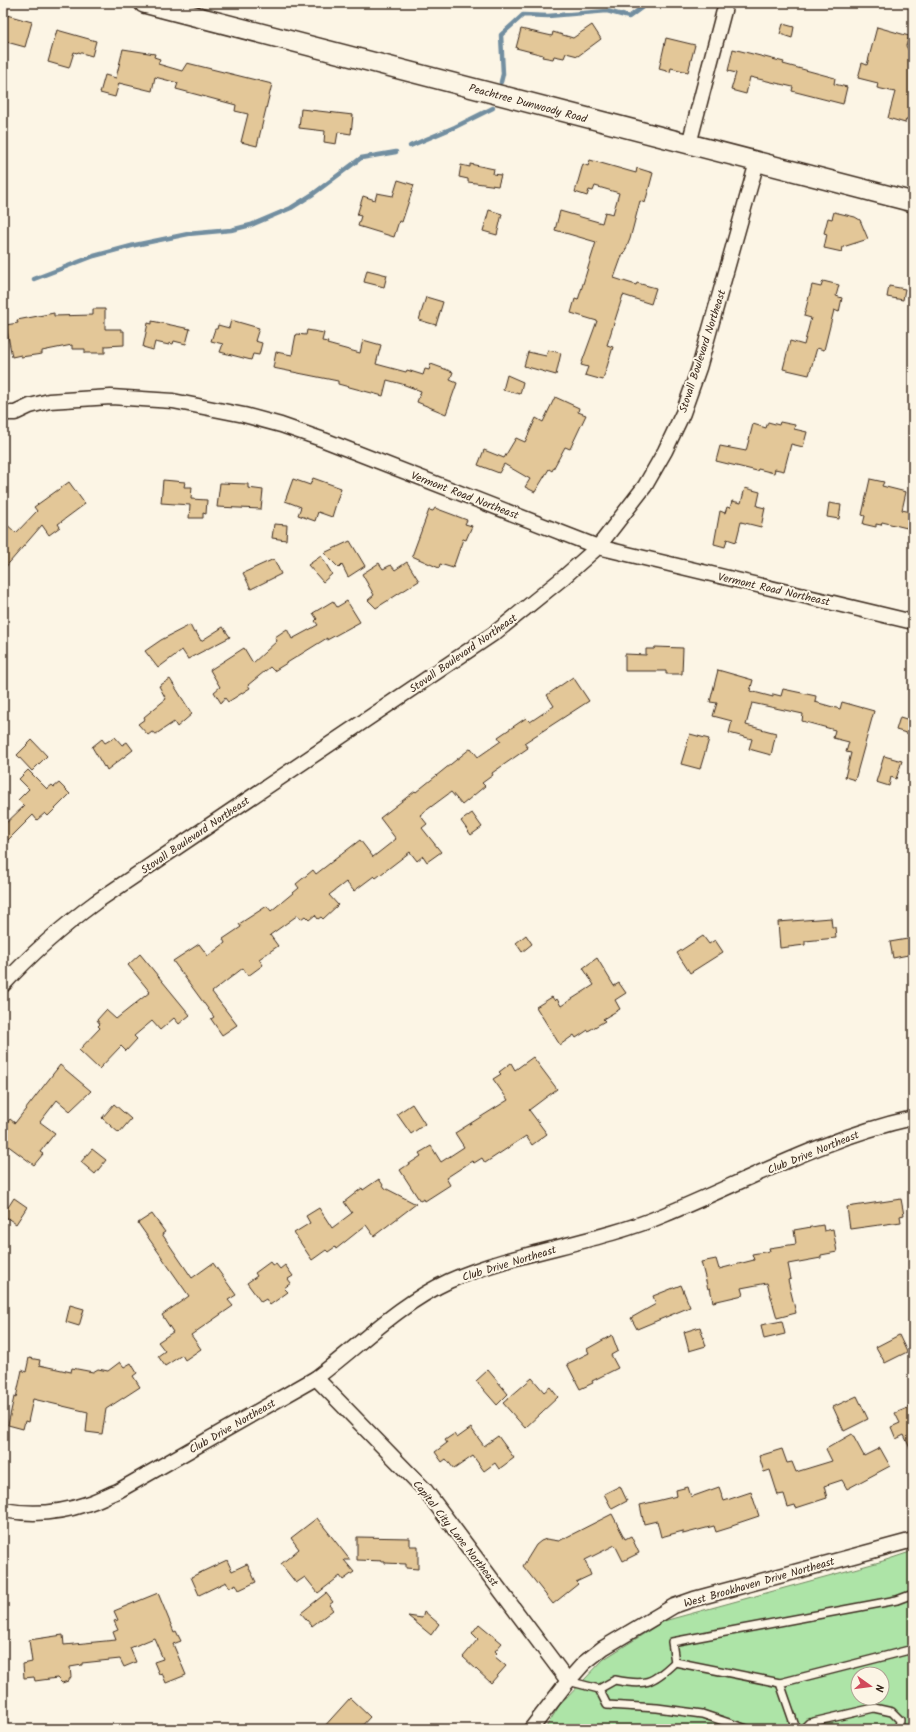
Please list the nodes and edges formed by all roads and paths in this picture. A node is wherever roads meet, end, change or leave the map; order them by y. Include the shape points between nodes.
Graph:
1 (144, 3) edge
2 (726, 3) edge
3 (689, 144) junction
4 (757, 162) junction
5 (913, 202) edge
6 (9, 413) edge
7 (3, 422) edge
8 (598, 547) junction
9 (913, 622) edge
10 (3, 985) edge
11 (913, 1118) edge
12 (316, 1378) junction
13 (3, 1510) edge
14 (913, 1540) edge
15 (913, 1594) edge
16 (913, 1649) edge
17 (675, 1662) junction
18 (568, 1681) junction
19 (780, 1683) junction
20 (600, 1689) junction
21 (530, 1729) edge
22 (747, 1729) edge
23 (796, 1729) edge
24 (802, 1729) edge
25 (899, 1729) edge

1 - 3 main road, Peachtree Dunwoody Road
2 - 3 street
3 - 4 main road, Peachtree Dunwoody Road
4 - 5 main road, Peachtree Dunwoody Road
4 - 8 street, Stovall Boulevard Northeast via 699,368 683,413 645,486
6 - 7 street, Vermont Road Northeast
6 - 8 street, Vermont Road Northeast via 49,401 111,397 172,401 244,415 324,440
8 - 9 street, Vermont Road Northeast
8 - 10 street, Stovall Boulevard Northeast via 496,632 96,902 28,957
11 - 12 street, Club Drive Northeast via 853,1135 813,1150 662,1216 485,1268 450,1281 400,1309 346,1356
12 - 13 street, Club Drive Northeast via 118,1491 85,1505 51,1512 16,1513
12 - 18 street, Capital City Lane Northeast via 426,1491
14 - 18 street, West Brookhaven Drive Northeast via 674,1606 603,1648 584,1663
15 - 17 lane via 897,1600 672,1642
16 - 19 lane
17 - 19 lane
17 - 20 lane via 662,1675 649,1682 614,1680
18 - 20 lane
18 - 21 street, West Brookhaven Drive Northeast
19 - 23 lane
20 - 22 lane via 606,1705 702,1714
24 - 25 lane via 809,1723 874,1708 892,1712 900,1720

